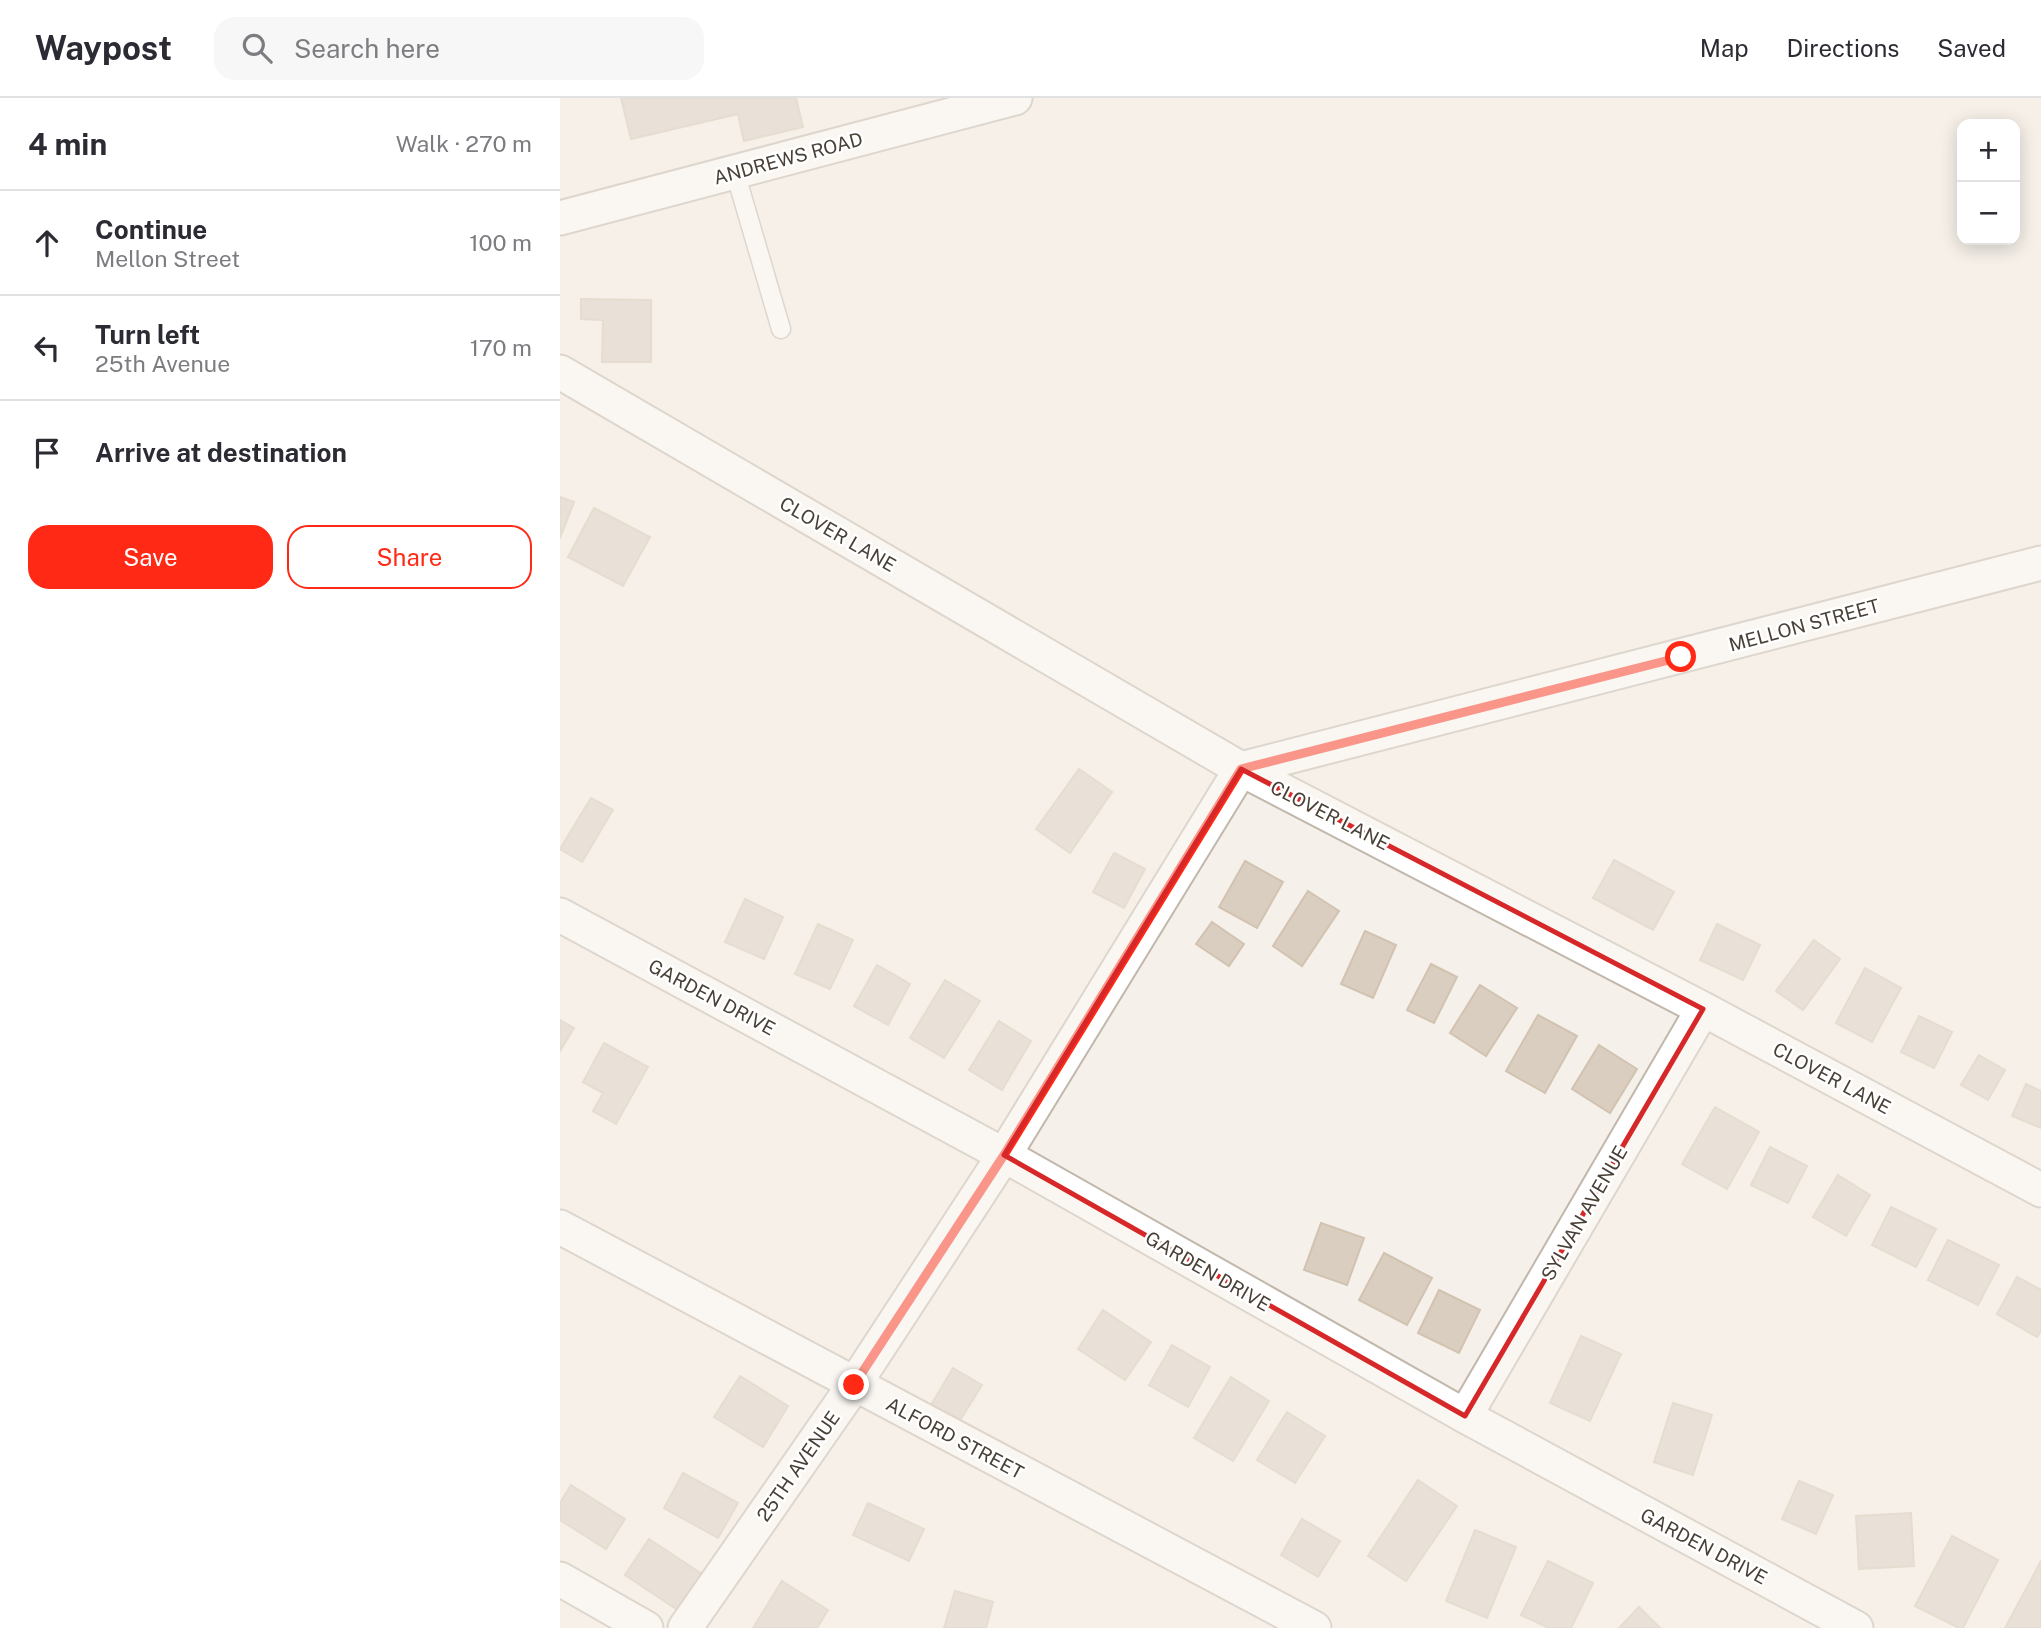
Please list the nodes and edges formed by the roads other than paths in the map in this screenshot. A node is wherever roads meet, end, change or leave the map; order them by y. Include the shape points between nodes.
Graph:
1 (1015, 98) edge
2 (735, 172) junction
3 (560, 218) edge
4 (781, 329) dead end
5 (560, 372) edge
6 (2041, 564) edge
7 (1241, 769) junction
8 (560, 915) edge
9 (1703, 1009) junction
10 (1004, 1155) junction
11 (2041, 1190) edge
12 (560, 1227) edge
13 (854, 1385) junction
14 (1465, 1416) junction
15 (560, 1579) edge
16 (646, 1628) edge
17 (685, 1628) edge
18 (1314, 1628) edge
19 (1856, 1628) edge

1 - 2 street, ANDREWS ROAD
2 - 3 street, ANDREWS ROAD
2 - 4 lane
5 - 7 street, CLOVER LANE
6 - 7 street, MELLON STREET
7 - 9 street, CLOVER LANE
7 - 10 street, 25TH AVENUE
8 - 10 street, GARDEN DRIVE
9 - 11 street, CLOVER LANE
9 - 14 street, SYLVAN AVENUE
10 - 13 street, 25TH AVENUE
10 - 14 street, GARDEN DRIVE
12 - 13 street, ALFORD STREET
13 - 17 street, 25TH AVENUE
13 - 18 street, ALFORD STREET
14 - 19 street, GARDEN DRIVE
15 - 16 street

